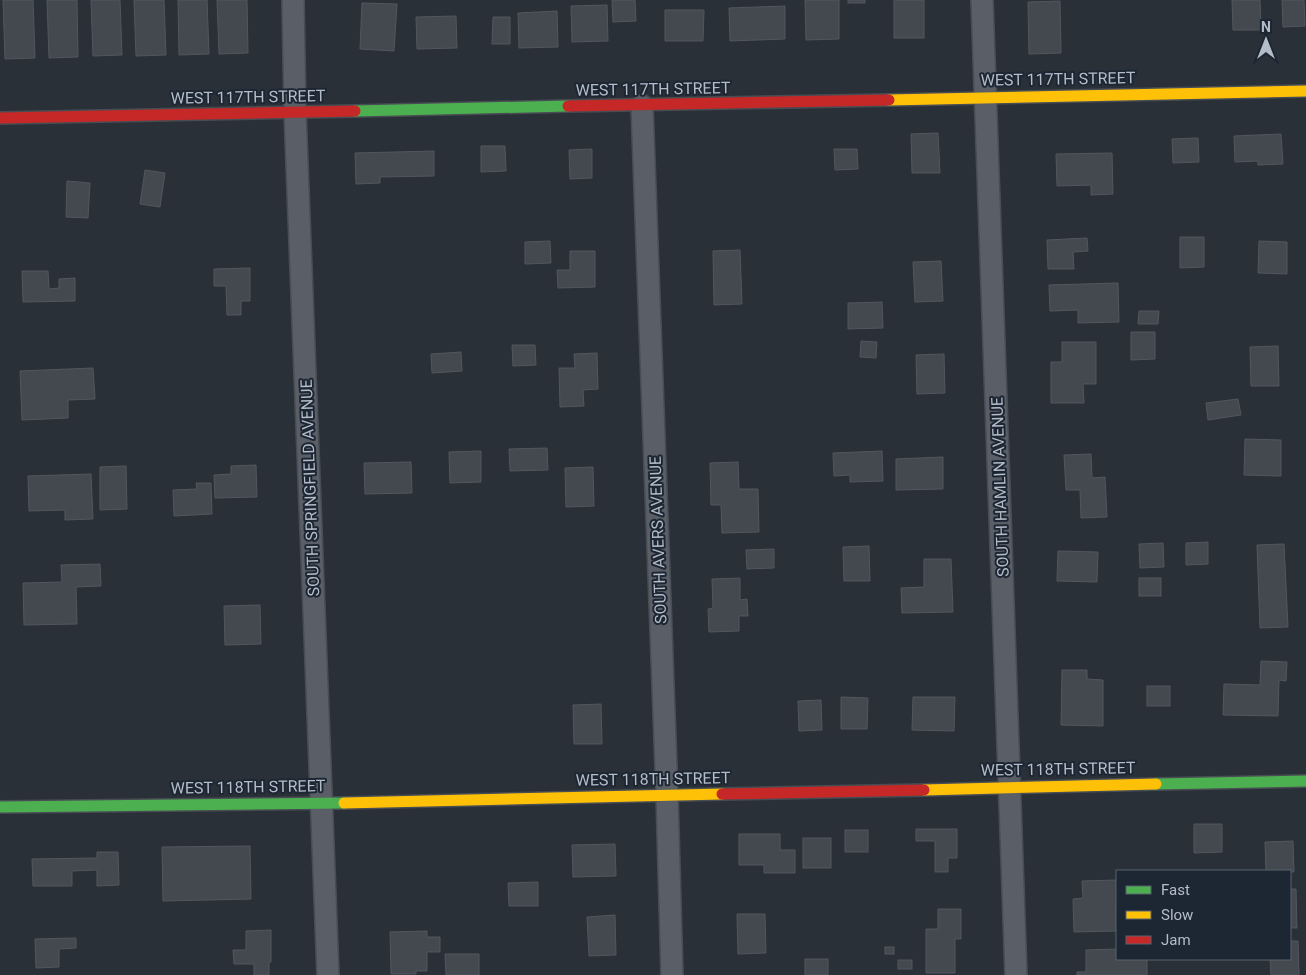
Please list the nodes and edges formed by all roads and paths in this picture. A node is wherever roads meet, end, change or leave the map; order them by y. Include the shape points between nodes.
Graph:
1 (293, 0) edge
2 (982, 0) edge
3 (1306, 91) edge
4 (985, 97) junction
5 (642, 106) junction
6 (295, 112) junction
7 (0, 118) edge
8 (1306, 781) edge
9 (1010, 786) junction
10 (668, 795) junction
11 (323, 803) junction
12 (0, 807) edge
13 (328, 975) edge
14 (672, 975) edge
15 (1016, 975) edge

1 - 6 street, SOUTH SPRINGFIELD AVENUE
2 - 4 street, SOUTH HAMLIN AVENUE
3 - 4 street, WEST 117TH STREET
4 - 5 street, WEST 117TH STREET
4 - 9 street, SOUTH HAMLIN AVENUE
5 - 6 street, WEST 117TH STREET
5 - 10 street, SOUTH AVERS AVENUE
6 - 7 street, WEST 117TH STREET
6 - 11 street, SOUTH SPRINGFIELD AVENUE
8 - 9 street, WEST 118TH STREET
9 - 10 street, WEST 118TH STREET
9 - 15 street, SOUTH HAMLIN AVENUE
10 - 11 street, WEST 118TH STREET
10 - 14 street, SOUTH AVERS AVENUE
11 - 12 street, WEST 118TH STREET
11 - 13 street, SOUTH SPRINGFIELD AVENUE

